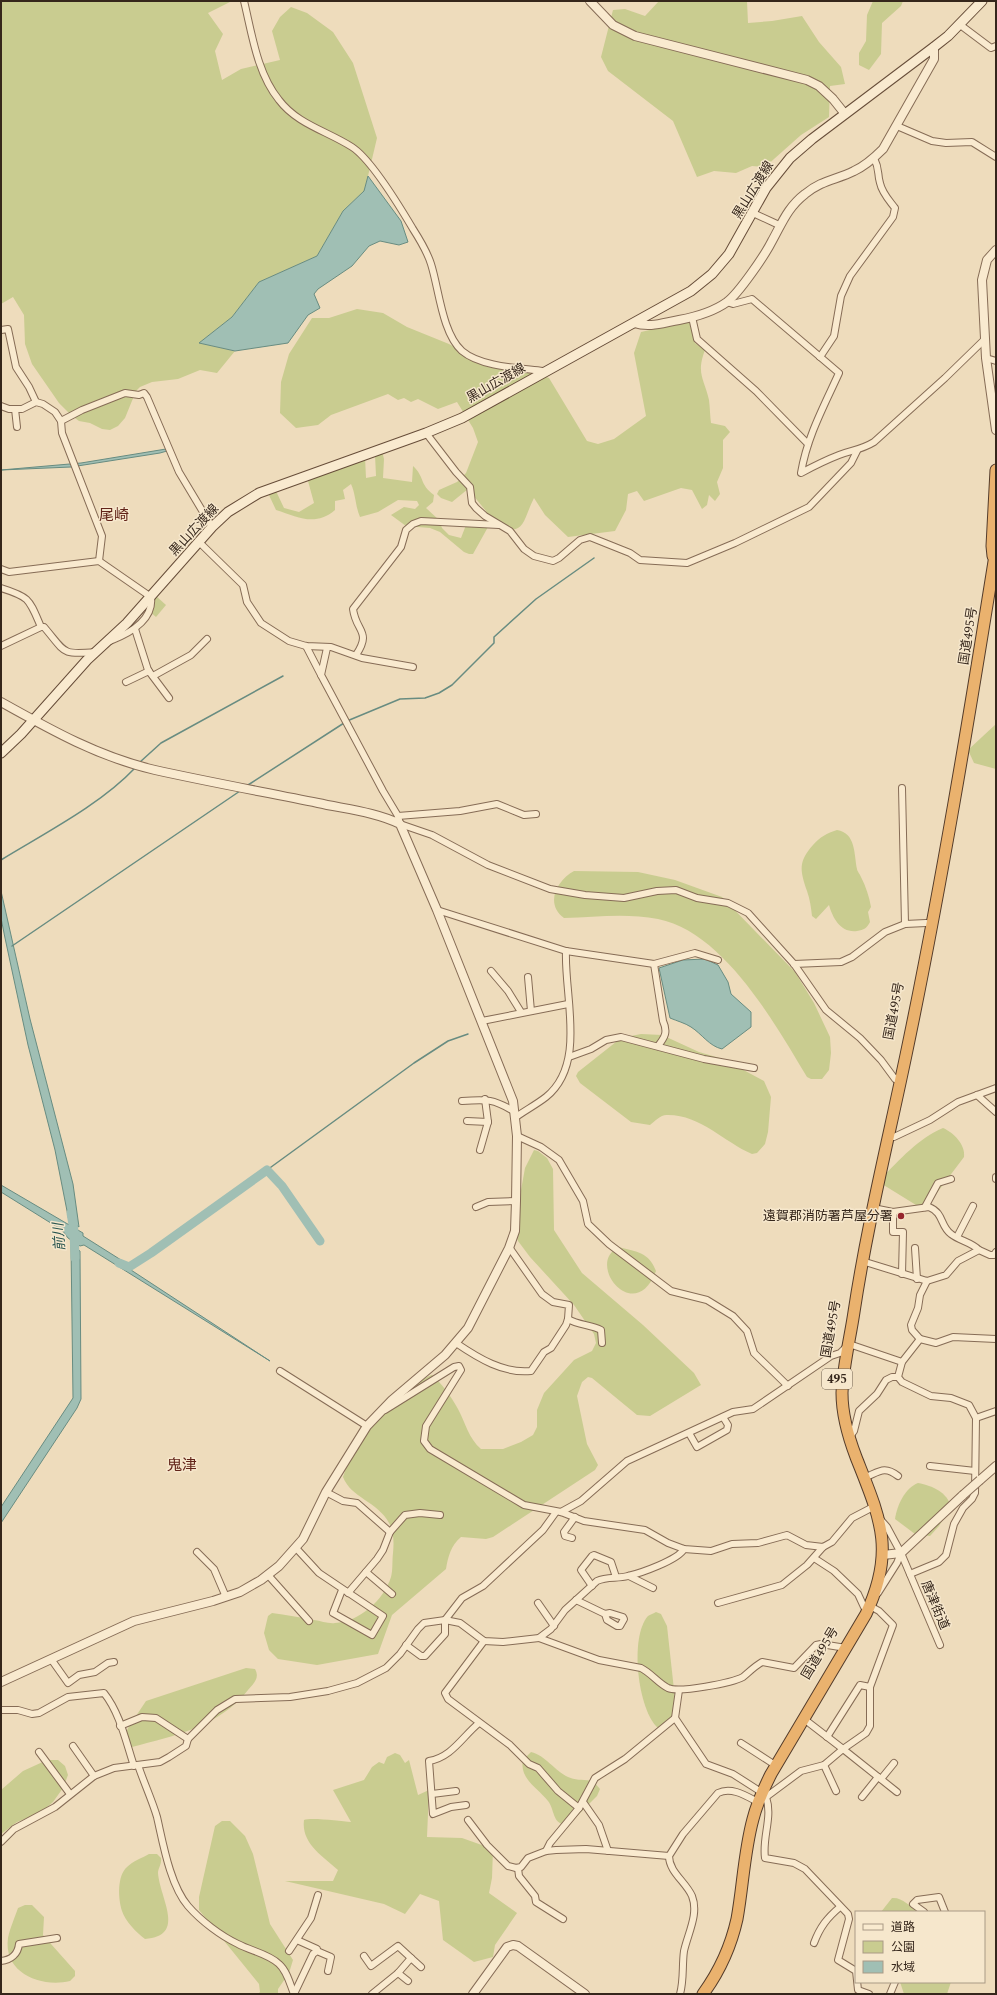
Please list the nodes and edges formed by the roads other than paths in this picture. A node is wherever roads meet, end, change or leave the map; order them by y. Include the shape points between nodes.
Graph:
1 (244, 1) edge
2 (590, 1) edge
3 (982, 1) edge
4 (960, 24) junction
5 (996, 46) edge
6 (934, 47) junction
7 (845, 114) junction
8 (897, 126) junction
9 (996, 157) edge
10 (874, 158) junction
11 (753, 213) junction
12 (779, 225) junction
13 (996, 250) edge
14 (727, 302) junction
15 (692, 317) junction
16 (634, 323) junction
17 (1, 330) edge
18 (984, 340) junction
19 (820, 357) junction
20 (986, 358) junction
21 (996, 361) edge
22 (543, 371) junction
23 (36, 402) junction
24 (1, 406) edge
25 (15, 409) junction
26 (61, 421) junction
27 (17, 427) dead end
28 (996, 430) edge
29 (426, 433) junction
30 (808, 444) junction
31 (857, 451) junction
32 (996, 470) edge
33 (499, 525) junction
34 (212, 526) junction
35 (199, 542) junction
36 (996, 549) edge
37 (100, 561) junction
38 (994, 563) junction
39 (1, 569) edge
40 (1, 588) edge
41 (151, 597) junction
42 (41, 627) junction
43 (135, 629) junction
44 (207, 639) dead end
45 (106, 642) junction
46 (1, 646) edge
47 (306, 646) junction
48 (327, 648) junction
49 (96, 652) junction
50 (356, 656) junction
51 (413, 667) dead end
52 (151, 674) junction
53 (322, 675) junction
54 (126, 682) dead end
55 (169, 698) dead end
56 (1, 702) edge
57 (34, 720) junction
58 (966, 726) junction
59 (1, 753) edge
60 (902, 788) dead end
61 (536, 814) dead end
62 (399, 820) junction
63 (437, 910) junction
64 (926, 923) junction
65 (905, 924) junction
66 (566, 951) junction
67 (718, 960) dead end
68 (654, 964) junction
69 (794, 964) junction
70 (490, 972) dead end
71 (528, 977) dead end
72 (568, 1004) junction
73 (531, 1011) junction
74 (521, 1012) junction
75 (482, 1021) junction
76 (658, 1046) junction
77 (569, 1057) junction
78 (754, 1068) dead end
79 (895, 1079) junction
80 (996, 1088) edge
81 (977, 1095) junction
82 (485, 1099) junction
83 (462, 1101) dead end
84 (996, 1112) edge
85 (516, 1115) junction
86 (467, 1121) dead end
87 (488, 1122) junction
88 (517, 1136) junction
89 (888, 1137) junction
90 (480, 1150) dead end
91 (951, 1179) dead end
92 (516, 1201) junction
93 (973, 1206) dead end
94 (476, 1207) dead end
95 (925, 1207) junction
96 (873, 1208) junction
97 (893, 1212) junction
98 (957, 1237) junction
99 (509, 1247) junction
100 (915, 1248) dead end
101 (979, 1250) junction
102 (996, 1252) edge
103 (862, 1261) junction
104 (902, 1274) junction
105 (917, 1279) junction
106 (927, 1281) junction
107 (568, 1319) junction
108 (920, 1339) junction
109 (996, 1339) edge
110 (602, 1343) dead end
111 (456, 1344) junction
112 (849, 1344) junction
113 (840, 1353) junction
114 (902, 1362) junction
115 (280, 1371) dead end
116 (898, 1377) junction
117 (788, 1386) junction
118 (996, 1412) edge
119 (378, 1414) junction
120 (723, 1417) junction
121 (976, 1418) junction
122 (367, 1426) junction
123 (689, 1433) junction
124 (849, 1438) junction
125 (930, 1466) dead end
126 (996, 1466) edge
127 (975, 1470) junction
128 (898, 1476) dead end
129 (864, 1478) junction
130 (326, 1492) junction
131 (873, 1507) junction
132 (558, 1512) junction
133 (440, 1515) dead end
134 (575, 1517) junction
135 (880, 1519) junction
136 (390, 1532) junction
137 (572, 1538) dead end
138 (823, 1547) junction
139 (296, 1548) junction
140 (684, 1549) junction
141 (196, 1552) dead end
142 (901, 1553) junction
143 (883, 1555) junction
144 (814, 1558) junction
145 (366, 1572) junction
146 (910, 1574) junction
147 (268, 1575) junction
148 (629, 1576) junction
149 (616, 1577) junction
150 (592, 1586) junction
151 (653, 1588) dead end
152 (345, 1591) junction
153 (392, 1594) dead end
154 (226, 1597) junction
155 (576, 1600) junction
156 (538, 1603) dead end
157 (718, 1603) dead end
158 (867, 1606) junction
159 (605, 1614) dead end
160 (445, 1620) junction
161 (309, 1621) dead end
162 (554, 1626) junction
163 (539, 1638) junction
164 (484, 1641) junction
165 (406, 1645) junction
166 (940, 1645) dead end
167 (843, 1647) junction
168 (51, 1659) junction
169 (114, 1662) dead end
170 (1, 1682) edge
171 (870, 1686) junction
172 (679, 1690) junction
173 (1, 1710) edge
174 (675, 1718) junction
175 (804, 1719) junction
176 (479, 1723) junction
177 (120, 1726) junction
178 (827, 1737) junction
179 (188, 1739) junction
180 (741, 1743) dead end
181 (73, 1746) dead end
182 (843, 1749) junction
183 (39, 1752) dead end
184 (772, 1763) junction
185 (894, 1763) dead end
186 (824, 1765) junction
187 (136, 1766) junction
188 (94, 1776) junction
189 (880, 1778) junction
190 (456, 1791) dead end
191 (836, 1791) dead end
192 (897, 1792) dead end
193 (70, 1794) junction
194 (432, 1794) junction
195 (760, 1796) junction
196 (862, 1797) dead end
197 (583, 1802) junction
198 (466, 1805) dead end
199 (579, 1808) junction
200 (468, 1820) dead end
201 (1, 1842) edge
202 (546, 1851) junction
203 (608, 1851) junction
204 (669, 1856) junction
205 (518, 1868) junction
206 (318, 1895) dead end
207 (840, 1907) junction
208 (923, 1911) edge
209 (945, 1911) edge
210 (563, 1919) dead end
211 (57, 1938) dead end
212 (297, 1940) junction
213 (814, 1943) dead end
214 (289, 1951) dead end
215 (317, 1951) junction
216 (364, 1956) dead end
217 (411, 1958) junction
218 (1, 1962) edge
219 (1, 1967) edge
220 (421, 1967) dead end
221 (855, 1970) edge
222 (328, 1971) dead end
223 (398, 1973) junction
224 (408, 1981) dead end
225 (856, 1983) edge
226 (895, 1983) edge
227 (294, 1994) edge
228 (372, 1994) edge
229 (473, 1994) edge
230 (585, 1994) edge
231 (680, 1994) edge
232 (695, 1994) edge
233 (703, 1994) edge
234 (869, 1994) edge
235 (890, 1994) edge

1 - 22 street via 262,69 277,98 308,125 352,147 365,158 410,223 425,249 445,319 453,340 461,350 469,356 500,366
2 - 7 street via 613,25 635,36 792,76 818,86
3 - 4 main road, 黒山広渡線
4 - 5 street via 991,48
4 - 6 main road, 黒山広渡線
6 - 7 main road, 黒山広渡線
6 - 8 street via 934,59
7 - 11 main road, 黒山広渡線 via 799,149 781,168 766,188
8 - 9 street via 932,141 972,142
8 - 10 street via 888,142
10 - 12 street via 854,171 827,180 814,188 794,204
10 - 19 street via 879,168 879,182 884,194 895,208 893,217 850,276 841,296 834,336
11 - 12 street
11 - 16 main road, 黒山広渡線 via 729,254 712,274 677,300
12 - 14 street via 769,247
13 - 18 street via 987,260 982,280
14 - 15 street
14 - 19 street via 733,304 752,299
15 - 16 street via 646,326
15 - 30 street via 697,339 756,391
16 - 22 main road, 黒山広渡線
17 - 23 street via 8,330 16,367
18 - 20 street
18 - 31 street via 946,378 874,442
19 - 30 street via 839,373
20 - 21 street
20 - 28 street
22 - 29 main road, 黒山広渡線 via 462,418
23 - 25 street via 22,409
23 - 26 street via 55,412
24 - 25 street
25 - 27 street
26 - 34 street via 125,393 144,393 179,472
26 - 37 street via 62,433 102,536
29 - 33 street via 470,487 472,503
29 - 34 main road, 黒山広渡線 via 259,493 228,512
30 - 31 street via 802,472 840,454
31 - 33 street via 851,463 809,507 687,563 640,560 630,553 590,537 575,544 559,558 547,561 524,549 510,531
32 - 38 highway via 992,546
33 - 50 street via 421,521 406,530 397,552 353,609 364,643
34 - 35 main road, 黒山広渡線
35 - 41 main road, 黒山広渡線
35 - 47 street via 243,585 247,602 261,623 289,641
36 - 38 highway, 国道495号 / 495
37 - 39 street via 9,572
37 - 41 street
38 - 58 highway, 国道495号 / 495
40 - 42 street via 23,595 31,603
41 - 43 street via 152,602 147,614
41 - 45 main road, 黒山広渡線
42 - 46 street
42 - 49 street via 65,652
43 - 45 street
43 - 52 street
44 - 52 street via 191,655
45 - 49 main road, 黒山広渡線
47 - 48 street
47 - 53 street
48 - 50 street
48 - 53 street
49 - 57 main road, 黒山広渡線
50 - 51 street
52 - 54 street
52 - 55 street
53 - 62 street
56 - 57 street
57 - 59 main road, 黒山広渡線
57 - 62 street via 92,750 156,770 393,821
58 - 64 highway, 国道495号 / 495 via 960,743
58 - 89 highway, 国道495号 / 495 via 931,926
60 - 65 street
61 - 62 street via 524,815 497,804
62 - 63 street
62 - 69 street via 488,865 550,889 624,898 676,890 698,898 728,903 748,913
63 - 66 street
63 - 75 street
64 - 65 street
64 - 79 highway, 国道495号 / 495
65 - 69 street via 885,932 852,957 841,962
66 - 68 street
66 - 72 street
67 - 68 street via 695,953
68 - 76 street via 666,1030
69 - 79 street via 826,1010 860,1038
70 - 74 street via 508,991
71 - 73 street
72 - 73 street
72 - 77 street via 572,1030
73 - 74 street
74 - 75 street
75 - 85 street via 506,1081
76 - 77 street via 620,1037 606,1040
76 - 78 street via 704,1059
77 - 85 street via 564,1073 547,1096
79 - 113 highway, 国道495号 / 495
80 - 81 street
81 - 84 street
81 - 89 street via 958,1102 930,1120 894,1137
82 - 83 street
82 - 85 street via 499,1102
82 - 87 street
85 - 88 street
86 - 87 street
87 - 90 street
88 - 92 street
88 - 117 street via 541,1147 559,1160 583,1201 588,1224 609,1244 671,1291 707,1300 733,1316 747,1331 754,1353
89 - 96 highway, 国道495号 / 495
91 - 95 street via 938,1183
92 - 94 street via 488,1202
92 - 99 street via 515,1230
93 - 98 street
95 - 97 street
95 - 98 street via 937,1211 950,1234
96 - 97 street
96 - 103 highway, 国道495号 / 495
97 - 104 street via 893,1232 903,1232
98 - 101 street
99 - 107 street via 542,1294 554,1302 569,1305
99 - 111 street via 468,1328
100 - 105 street
101 - 102 street via 990,1256
101 - 106 street via 958,1261 946,1275
103 - 104 street
103 - 112 highway, 国道495号 / 495
104 - 105 street
105 - 106 street
106 - 108 street via 911,1325
107 - 110 street via 601,1330
107 - 111 street via 551,1348 544,1352 531,1371 508,1370
108 - 109 street via 936,1343 953,1337
108 - 114 street
111 - 119 street
112 - 113 street
112 - 114 street
112 - 124 highway, 国道495号 / 495 via 842,1395
113 - 117 street via 831,1356
113 - 131 highway, 国道495号 / 495 via 835,1405 839,1427 845,1448
114 - 116 street
115 - 122 street
116 - 121 street via 902,1382 931,1396 969,1405
116 - 124 street via 886,1380 877,1394 858,1411 854,1431
117 - 120 street via 753,1409
118 - 121 street
119 - 122 street
119 - 132 street via 459,1366 461,1370 426,1426 423,1435 426,1445 449,1462 524,1505
120 - 123 street
120 - 123 street via 728,1425 727,1430 697,1446
121 - 127 street
122 - 130 street
123 - 132 street via 626,1461 581,1501
124 - 129 highway, 国道495号 / 495
125 - 127 street
126 - 142 street, bridge
127 - 146 street via 975,1493 954,1524 946,1555 939,1562
128 - 129 street via 886,1469
129 - 131 highway, 国道495号 / 495
130 - 136 street via 343,1501 357,1503
130 - 139 street
131 - 135 highway, 国道495号 / 495
131 - 138 street via 852,1518 832,1542
131 - 158 highway, 国道495号 / 495 via 878,1559
132 - 134 street
132 - 160 street via 543,1530 484,1586 462,1598
133 - 136 street via 405,1515
134 - 137 street via 564,1532 565,1536
134 - 140 street via 584,1521 645,1530
135 - 142 street, 唐津街道
135 - 143 highway, 国道495号 / 495
136 - 145 street via 383,1550
138 - 140 street via 806,1544 787,1535 758,1543 732,1544 711,1550
138 - 144 street
139 - 147 street
139 - 152 street via 319,1573
140 - 148 street via 674,1558
141 - 154 street via 214,1569
142 - 143 street
142 - 146 street, 唐津街道
142 - 158 street via 897,1563
143 - 158 highway, 国道495号 / 495 via 880,1576
144 - 157 street via 782,1585
144 - 158 street via 834,1571
145 - 152 street
145 - 153 street
146 - 166 street, 唐津街道
147 - 154 street via 240,1592
147 - 161 street
148 - 149 street
148 - 151 street
149 - 150 street via 602,1578
149 - 150 street via 612,1562 594,1555 581,1570
150 - 155 street
152 - 152 street via 383,1616 372,1635 333,1613
154 - 168 street via 134,1621
155 - 159 street
155 - 162 street
156 - 162 street
158 - 167 highway, 国道495号 / 495
158 - 171 street via 879,1611 893,1625
160 - 164 street via 460,1623
160 - 165 street via 424,1623
160 - 165 street via 445,1634 425,1656 421,1656
162 - 163 street
163 - 164 street via 503,1642
163 - 172 street via 599,1660 641,1668 666,1687
164 - 176 street via 445,1693 448,1699
165 - 179 street via 386,1668 357,1683 290,1697 235,1699 218,1710
167 - 172 street via 816,1645 794,1668 762,1662 731,1682
167 - 175 highway, 国道495号 / 495
167 - 184 highway, 国道495号 / 495
168 - 169 street via 68,1683 79,1675 95,1672
168 - 170 street
171 - 178 street via 860,1685
171 - 182 street via 870,1726 866,1733
172 - 174 street
173 - 177 street via 40,1713 68,1696 104,1693
174 - 195 street via 706,1764 733,1774
174 - 197 street via 625,1759 595,1778
175 - 178 street
175 - 195 highway, 国道495号 / 495
176 - 194 street via 456,1748 440,1759 429,1761
176 - 199 street via 538,1768 558,1791
177 - 179 street via 142,1717 156,1718
177 - 187 street
178 - 182 street
179 - 187 street via 186,1746 160,1762
180 - 184 street
181 - 188 street
182 - 186 street
182 - 189 street
183 - 193 street
184 - 195 highway, 国道495号 / 495
185 - 189 street
186 - 191 street
186 - 195 street via 801,1771
187 - 188 street via 114,1768
187 - 227 street via 156,1816 161,1842 172,1872 187,1905 217,1931 279,1964 285,1971
188 - 193 street
189 - 192 street
189 - 196 street
190 - 194 street
193 - 201 street via 55,1807 14,1829
194 - 198 street via 433,1814 451,1806
195 - 204 street via 729,1791 718,1793 683,1834
195 - 207 street via 770,1807 765,1831 765,1858 794,1863 805,1868
195 - 232 highway, 国道495号 / 495 via 748,1817 740,1851 732,1917 716,1961
195 - 233 highway, 国道495号 / 495 via 749,1835 737,1920 714,1978
197 - 199 street
197 - 203 street via 599,1825
199 - 202 street
200 - 205 street via 487,1845 508,1866
202 - 203 street
202 - 205 street via 528,1858
203 - 204 street
204 - 231 street via 673,1870 692,1896 694,1905 694,1916 684,1951
205 - 210 street via 519,1876 536,1902
206 - 212 street via 310,1918
207 - 213 street via 825,1920 818,1930
207 - 221 street via 848,1914 849,1919 838,1960
208 - 209 street via 913,1904 917,1900 939,1897
211 - 218 street via 19,1944 15,1955
212 - 214 street
212 - 215 street
215 - 222 street via 331,1957
215 - 227 street via 306,1966
216 - 217 street via 371,1966 396,1944
217 - 220 street
217 - 223 street
218 - 219 street
223 - 224 street
223 - 228 street
225 - 234 street via 858,1990
226 - 235 street
229 - 230 street via 507,1947 513,1945

